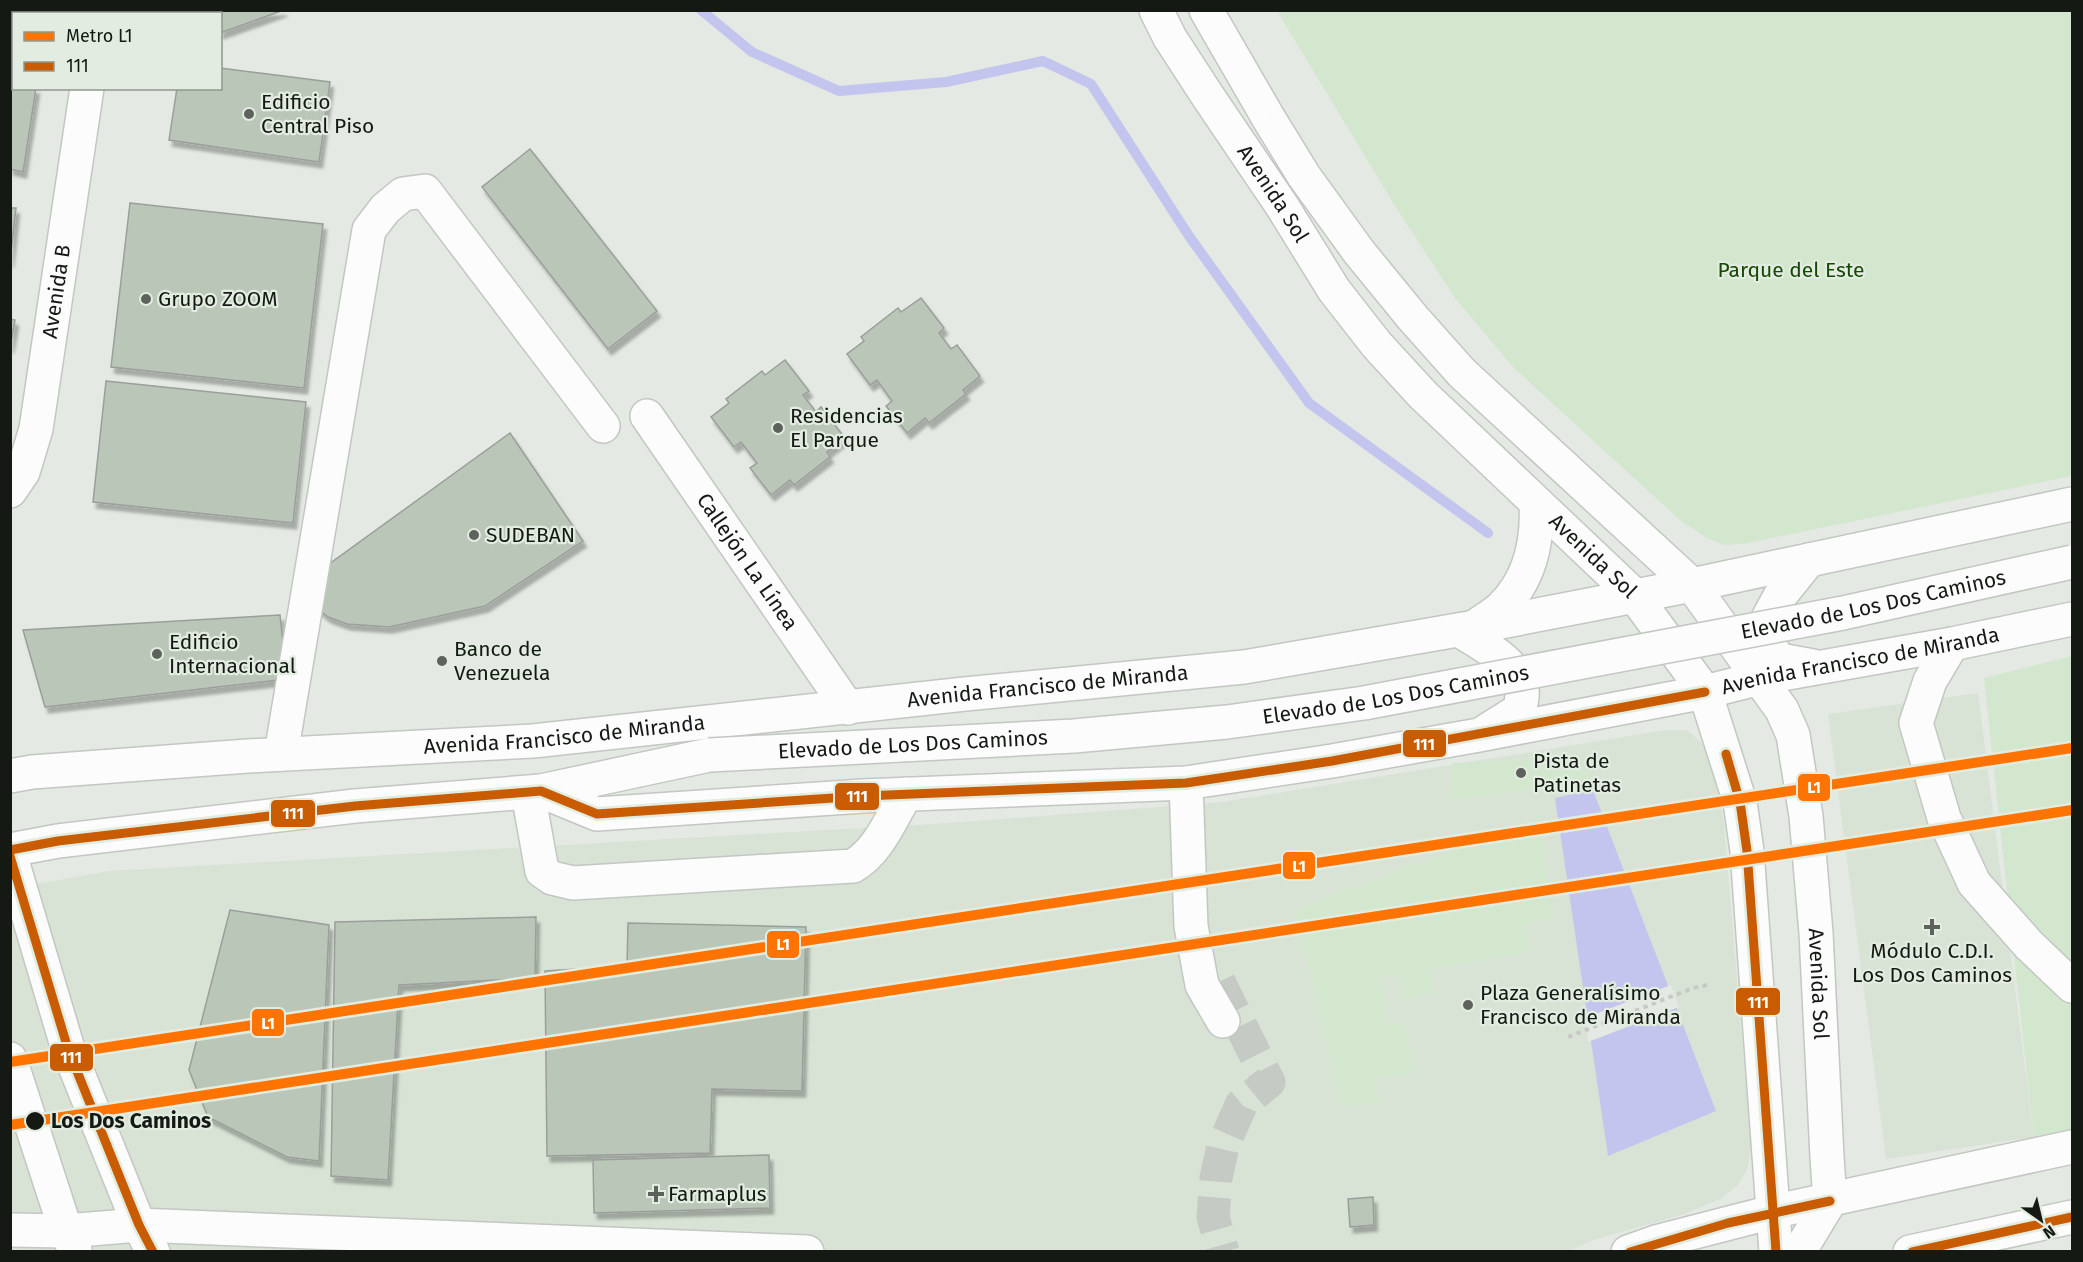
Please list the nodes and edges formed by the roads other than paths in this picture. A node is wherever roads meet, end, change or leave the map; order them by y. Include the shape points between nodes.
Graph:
1 (1156, 10) edge
2 (1206, 10) edge
3 (87, 90) edge
4 (648, 416) dead end
5 (603, 426) dead end
6 (10, 490) edge
7 (1536, 504) junction
8 (2073, 504) edge
9 (1809, 560) junction
10 (2073, 562) edge
11 (1692, 585) junction
12 (1634, 595) junction
13 (2073, 619) edge
14 (1467, 629) junction
15 (1952, 644) junction
16 (1860, 659) junction
17 (1760, 678) junction
18 (1705, 692) junction
19 (848, 708) junction
20 (1479, 735) junction
21 (533, 741) junction
22 (281, 754) junction
23 (709, 755) junction
24 (10, 776) edge
25 (1186, 783) junction
26 (535, 792) junction
27 (906, 794) junction
28 (10, 852) edge
29 (1191, 926) junction
30 (1219, 982) tunnel mouth
31 (2073, 986) edge
32 (1223, 1022) dead end
33 (10, 1059) edge
34 (2073, 1147) edge
35 (1830, 1201) junction
36 (1772, 1212) junction
37 (2073, 1217) edge
38 (10, 1230) edge
39 (146, 1238) edge
40 (71, 1241) edge
41 (807, 1251) edge
42 (1628, 1251) edge
43 (1776, 1251) edge
44 (1799, 1251) edge
45 (1910, 1251) edge

1 - 7 main road, Avenida Sol via 1170,38 1341,299 1423,395
2 - 11 main road, Avenida Sol via 1304,176 1413,318 1462,373
3 - 6 main road, Avenida B via 36,429 22,472
4 - 19 main road, Callejón La Línea
5 - 22 main road via 425,191 403,194 385,209 369,230
7 - 12 main road, Avenida Sol
7 - 14 main road via 1538,529 1522,581 1502,606
8 - 9 main road, Avenida Francisco de Miranda
9 - 11 main road, Avenida Francisco de Miranda
9 - 16 main road via 1780,596 1766,622 1771,649 1780,660 1795,664 1815,666
10 - 23 main road, Elevado de Los Dos Caminos, bridge via 1843,613 1341,706 1227,722 1074,736
11 - 12 main road, Avenida Francisco de Miranda
11 - 17 main road, Avenida Sol
12 - 14 main road, Avenida Francisco de Miranda
12 - 18 main road, Avenida Sol
13 - 15 main road, Avenida Francisco de Miranda
14 - 19 main road, Avenida Francisco de Miranda via 1244,667
14 - 20 main road via 1506,661 1519,681 1518,711
15 - 16 main road, Avenida Francisco de Miranda
15 - 31 main road via 1930,681 1916,723 1944,819 1974,883 2029,945
16 - 17 main road, Avenida Francisco de Miranda
17 - 18 main road, Avenida Francisco de Miranda
17 - 35 main road, Avenida Sol via 1782,710 1793,735 1806,816
18 - 20 main road, Avenida Francisco de Miranda
18 - 36 main road, Avenida Sol via 1740,802 1747,851
19 - 21 main road, Avenida Francisco de Miranda
20 - 25 main road, Avenida Francisco de Miranda
21 - 22 main road, Avenida Francisco de Miranda
21 - 23 main road, Elevado de Los Dos Caminos
22 - 24 main road, Avenida Francisco de Miranda
23 - 26 main road, Elevado de Los Dos Caminos
25 - 27 main road, Avenida Francisco de Miranda
25 - 29 main road
26 - 27 main road, Avenida Francisco de Miranda via 597,814
26 - 27 main road via 542,871 573,883 853,866 874,847
26 - 28 main road, Avenida Francisco de Miranda via 355,806 58,841
28 - 39 main road via 68,1049
29 - 30 main road
29 - 32 main road via 1202,985
33 - 40 main road
34 - 35 main road
35 - 36 main road
35 - 44 main road
36 - 42 main road
36 - 43 main road, Avenida Sol
37 - 45 main road
38 - 40 main road
39 - 40 main road
39 - 41 main road

